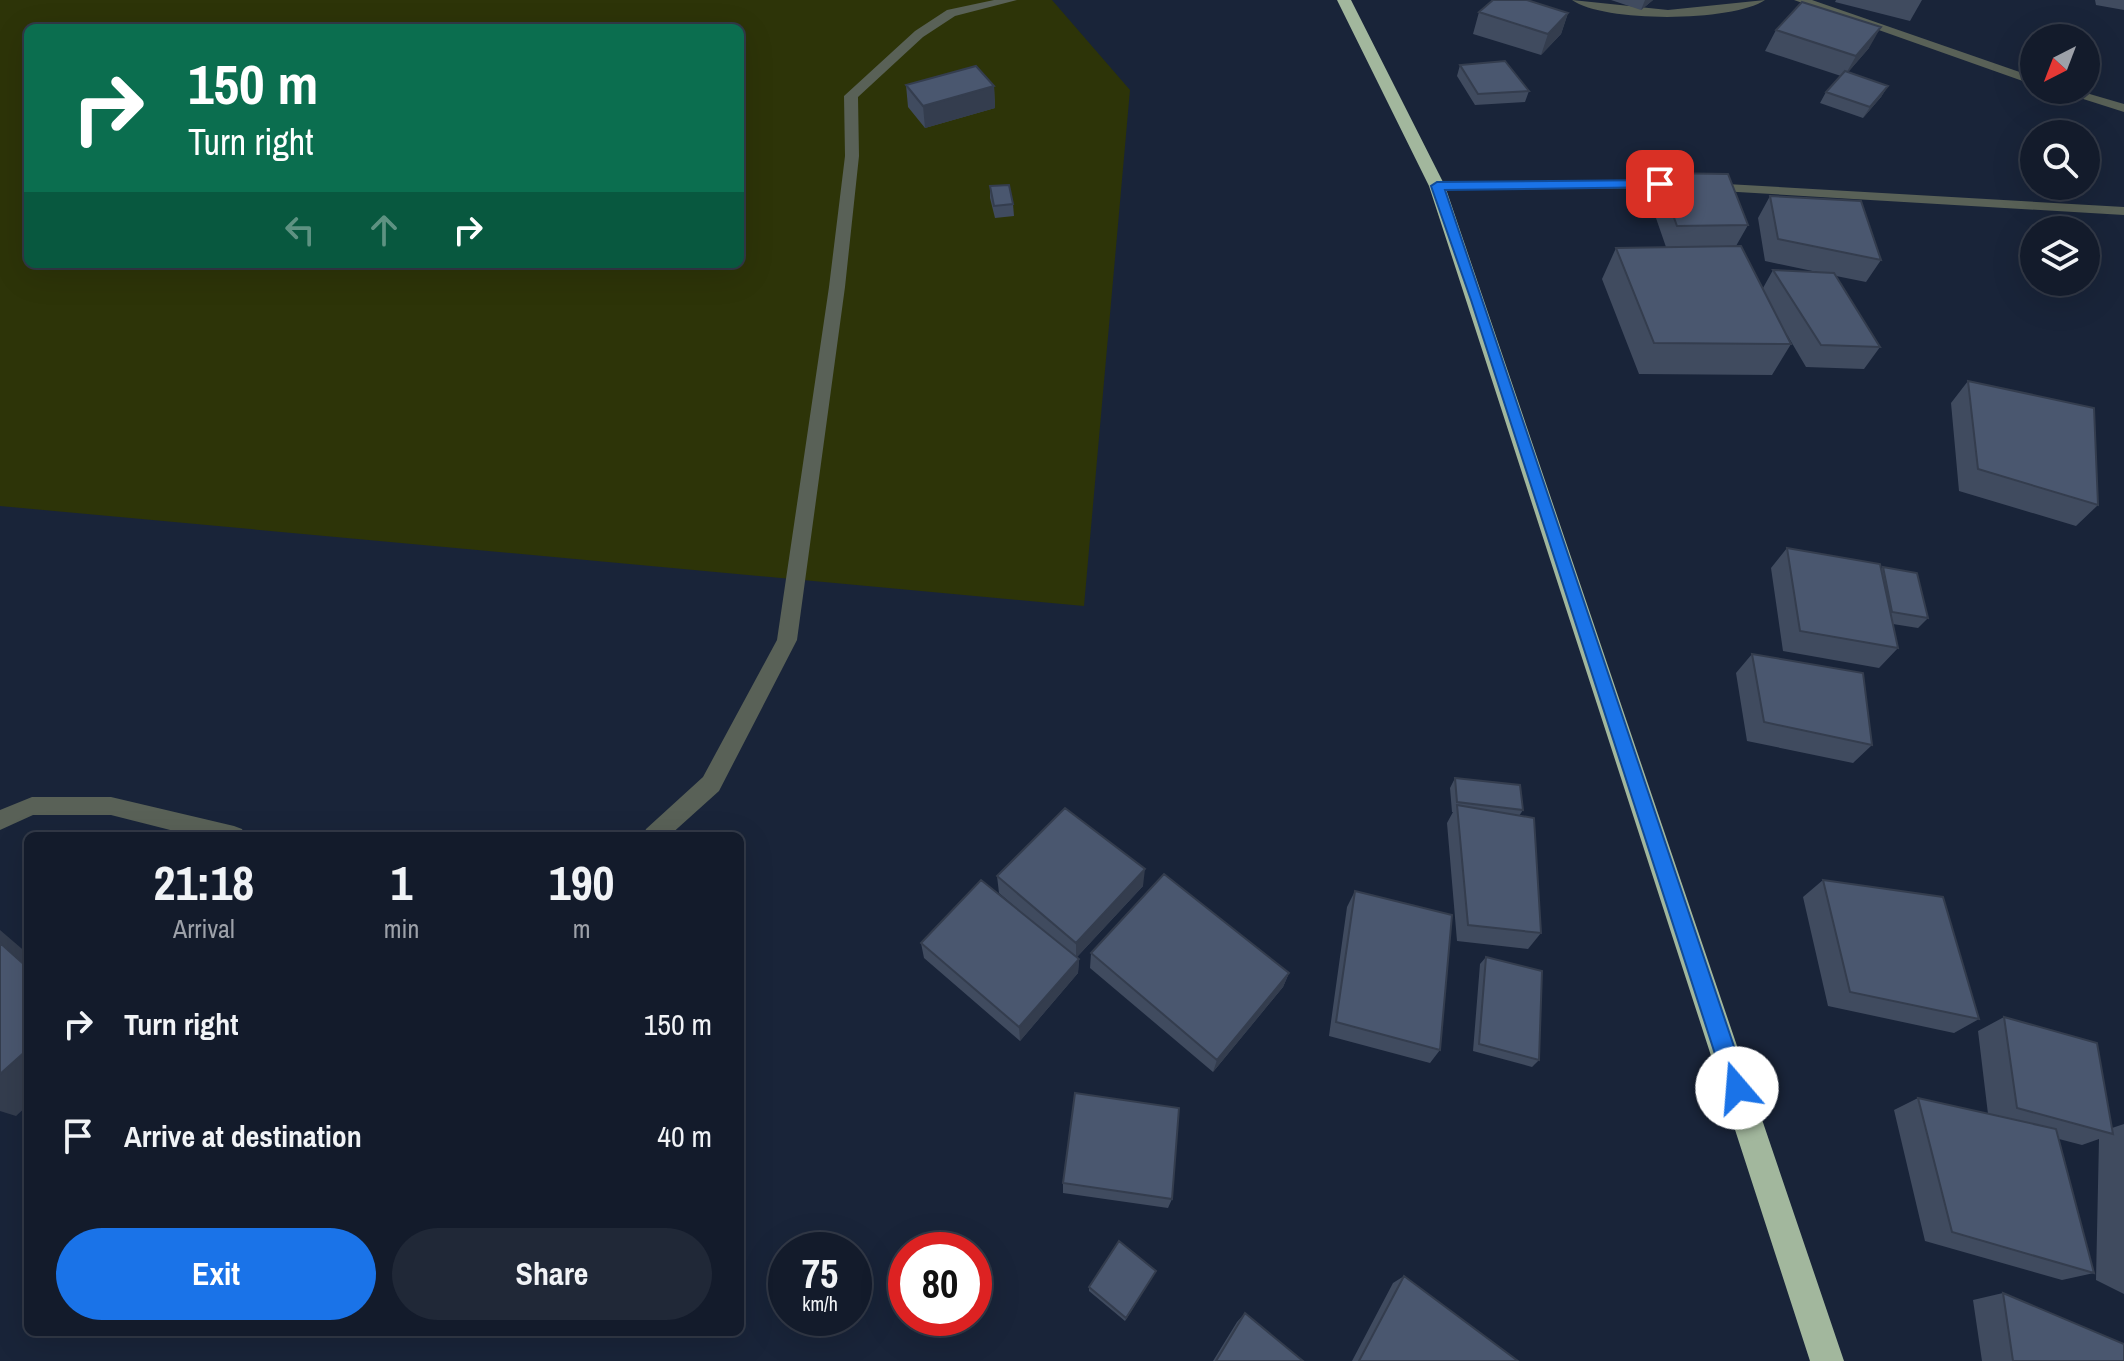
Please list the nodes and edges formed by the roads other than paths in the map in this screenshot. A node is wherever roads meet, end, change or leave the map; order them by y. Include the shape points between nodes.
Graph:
1 (1011, 0) edge
2 (1344, 0) edge
3 (1578, 0) edge
4 (1759, 0) edge
5 (1800, 0) edge
6 (2020, 76) edge
7 (2100, 101) edge
8 (2124, 108) edge
9 (1437, 186) junction
10 (2124, 211) edge
11 (0, 820) edge
12 (218, 832) edge
13 (658, 832) edge
14 (1827, 1361) edge

1 - 13 street via 951,13 919,34 851,96 852,156 837,287 787,640 711,784
2 - 9 highway
3 - 4 street via 1613,12 1647,15
5 - 6 street
7 - 8 street
9 - 10 street via 1660,184
9 - 14 highway
11 - 12 street via 32,806 111,806

